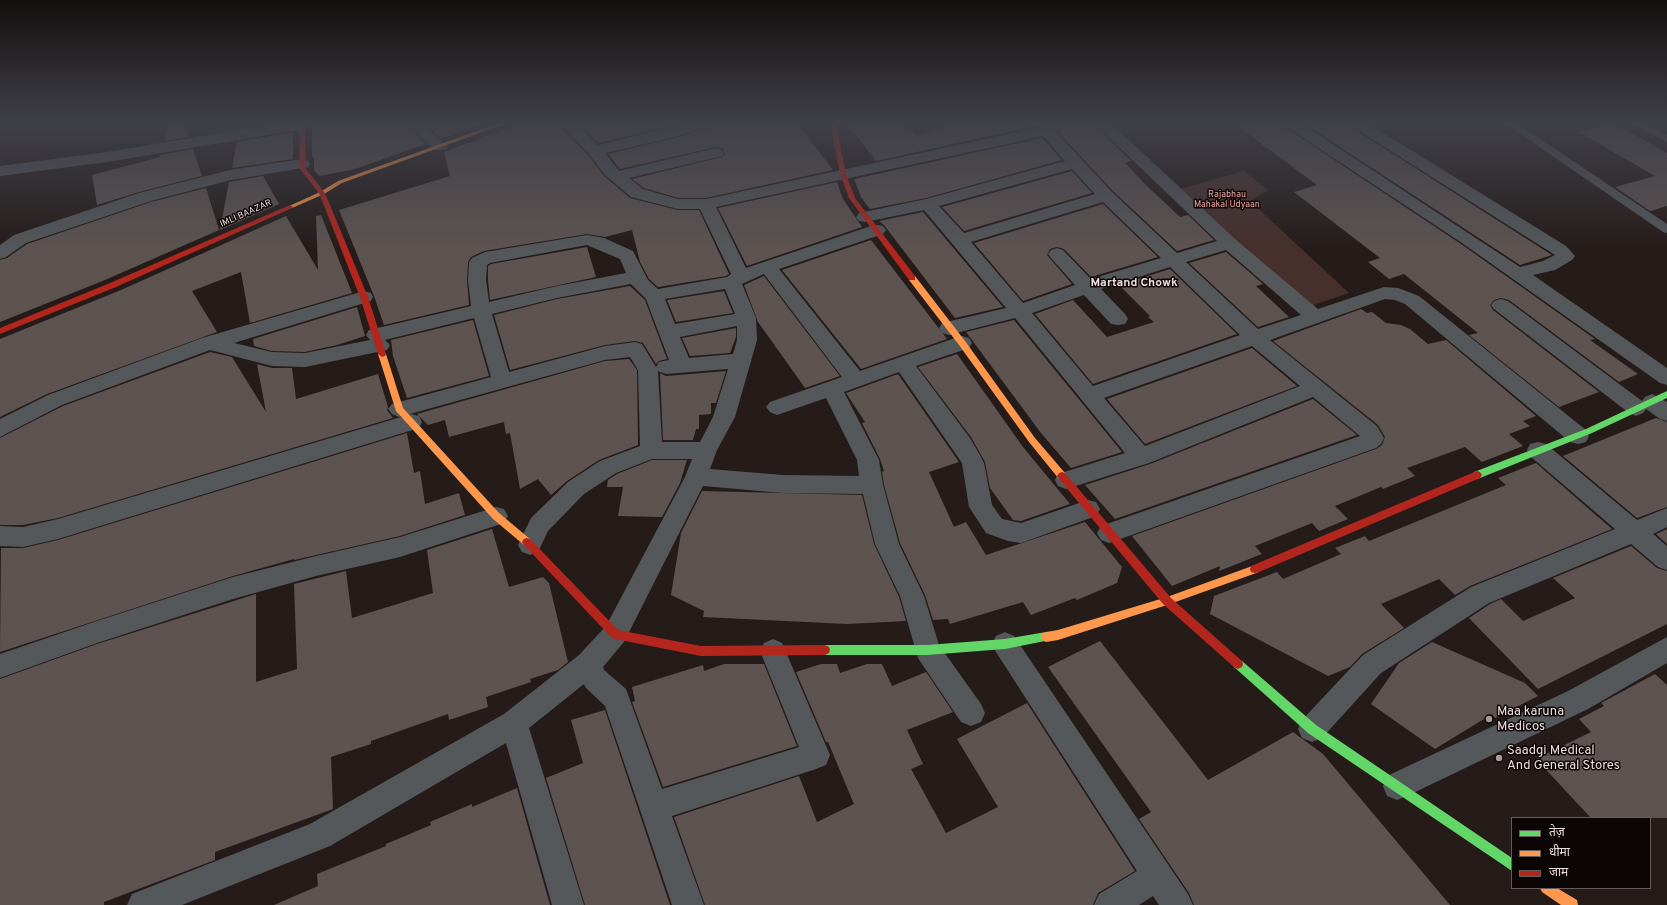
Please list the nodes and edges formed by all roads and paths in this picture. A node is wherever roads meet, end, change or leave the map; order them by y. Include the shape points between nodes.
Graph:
1 (36, 166) edge
2 (289, 166) edge
3 (302, 166) edge
4 (385, 166) edge
5 (606, 166) edge
6 (659, 166) edge
7 (841, 166) edge
8 (878, 166) edge
9 (1063, 166) edge
10 (1078, 166) edge
11 (1148, 166) edge
12 (1356, 166) edge
13 (1426, 166) edge
14 (1574, 166) edge
15 (0, 171) edge
16 (843, 174) junction
17 (617, 176) junction
18 (322, 193) junction
19 (1106, 196) junction
20 (706, 204) junction
21 (928, 204) junction
22 (871, 224) junction
23 (1667, 229) edge
24 (960, 240) junction
25 (1229, 243) junction
26 (0, 253) edge
27 (1057, 254) dead end
28 (1172, 260) junction
29 (768, 267) junction
30 (1517, 273) junction
31 (636, 277) junction
32 (737, 279) junction
33 (1087, 286) junction
34 (654, 296) junction
35 (364, 297) junction
36 (1501, 305) dead end
37 (481, 310) junction
38 (1018, 311) junction
39 (1315, 317) junction
40 (746, 318) junction
41 (1118, 319) dead end
42 (0, 331) edge
43 (669, 332) junction
44 (955, 336) junction
45 (1255, 338) junction
46 (378, 340) junction
47 (209, 343) junction
48 (740, 361) junction
49 (904, 364) junction
50 (680, 366) junction
51 (648, 370) junction
52 (1667, 378) edge
53 (856, 379) junction
54 (502, 381) junction
55 (832, 388) junction
56 (1316, 388) junction
57 (1089, 395) junction
58 (1655, 404) edge
59 (777, 407) dead end
60 (405, 416) junction
61 (0, 429) edge
62 (1578, 436) junction
63 (706, 450) junction
64 (1538, 450) junction
65 (652, 451) junction
66 (1141, 457) junction
67 (696, 477) junction
68 (1066, 480) junction
69 (872, 485) junction
70 (1088, 509) junction
71 (496, 516) junction
72 (1667, 517) edge
73 (1634, 532) junction
74 (1109, 533) junction
75 (0, 536) edge
76 (530, 545) junction
77 (1667, 560) edge
78 (1167, 601) junction
79 (615, 634) junction
80 (1006, 644) junction
81 (1667, 648) edge
82 (928, 650) junction
83 (773, 651) junction
84 (588, 664) junction
85 (0, 666) edge
86 (971, 713) dead end
87 (514, 722) junction
88 (1312, 729) junction
89 (1396, 786) junction
90 (653, 807) junction
91 (1511, 864) edge
92 (1157, 876) junction
93 (1548, 889) edge
94 (143, 905) edge
95 (568, 905) edge
96 (688, 905) edge
97 (1110, 905) edge
98 (1176, 905) edge
99 (1572, 905) edge

1 - 15 street
2 - 26 street via 230,176 145,197 20,239
3 - 18 street
4 - 18 street, IMLI BAAZAR via 340,182
5 - 17 street
6 - 17 street
7 - 16 street
8 - 16 street
9 - 21 street
10 - 19 street
11 - 25 street
12 - 30 street
13 - 30 street via 1566,256 1549,266
14 - 23 lane
16 - 20 street
16 - 22 street via 852,198
17 - 20 street via 637,193 678,204
18 - 35 street
18 - 42 street, IMLI BAAZAR via 113,285
19 - 24 street
19 - 28 street
20 - 32 street
21 - 22 street
21 - 24 street
22 - 29 street
22 - 44 street
24 - 38 street
25 - 28 street
25 - 39 street
27 - 33 street
28 - 33 street
28 - 45 street
29 - 32 street
29 - 53 street
30 - 52 street
31 - 34 street
31 - 37 street
31 - 37 street via 627,255 587,240 485,258 478,262 477,268
32 - 34 street
32 - 40 street
33 - 38 street
33 - 41 street
34 - 43 street
35 - 46 street
35 - 47 street
36 - 58 street
37 - 46 street
37 - 54 street
38 - 44 street
38 - 57 street
39 - 45 street
39 - 62 street via 1384,293 1398,294 1412,300
40 - 43 street
40 - 48 street via 747,340
43 - 50 street
44 - 49 street
44 - 68 street via 1032,440
45 - 56 street
45 - 57 street
46 - 47 street via 305,360 272,359
46 - 60 street
47 - 61 street via 55,400
48 - 50 street
48 - 63 street via 724,417
49 - 53 street
49 - 70 street via 973,463 981,507 994,526 1021,533
50 - 51 street
51 - 54 street via 635,349 605,353
51 - 65 street
53 - 55 street
54 - 60 street
55 - 59 street
55 - 69 street via 868,460
56 - 66 street
56 - 74 street via 1373,438 1368,442
57 - 66 street
58 - 62 street
60 - 71 street
60 - 75 street via 58,529 23,537
62 - 64 street
63 - 65 street
63 - 67 street
64 - 73 street
64 - 78 street via 1251,571
65 - 76 street via 608,467 576,488 540,525
66 - 68 street
67 - 69 street via 783,484
67 - 79 street
68 - 70 street
69 - 82 street via 887,544 912,596
70 - 74 street
71 - 76 street
71 - 85 street via 400,547 233,588
72 - 73 street
73 - 77 street
73 - 88 street via 1480,595 1372,664
74 - 78 street
76 - 79 street
78 - 80 street via 1058,635
78 - 88 street
79 - 83 street via 700,651
79 - 84 street
80 - 82 street
80 - 92 street
81 - 89 street via 1578,700
82 - 83 street
82 - 86 street
83 - 90 street via 816,755
84 - 87 street
84 - 90 street via 595,679 616,698
87 - 94 street via 319,835
87 - 95 street
88 - 89 street
89 - 91 street
90 - 96 street
92 - 97 street
92 - 98 street
93 - 99 street

